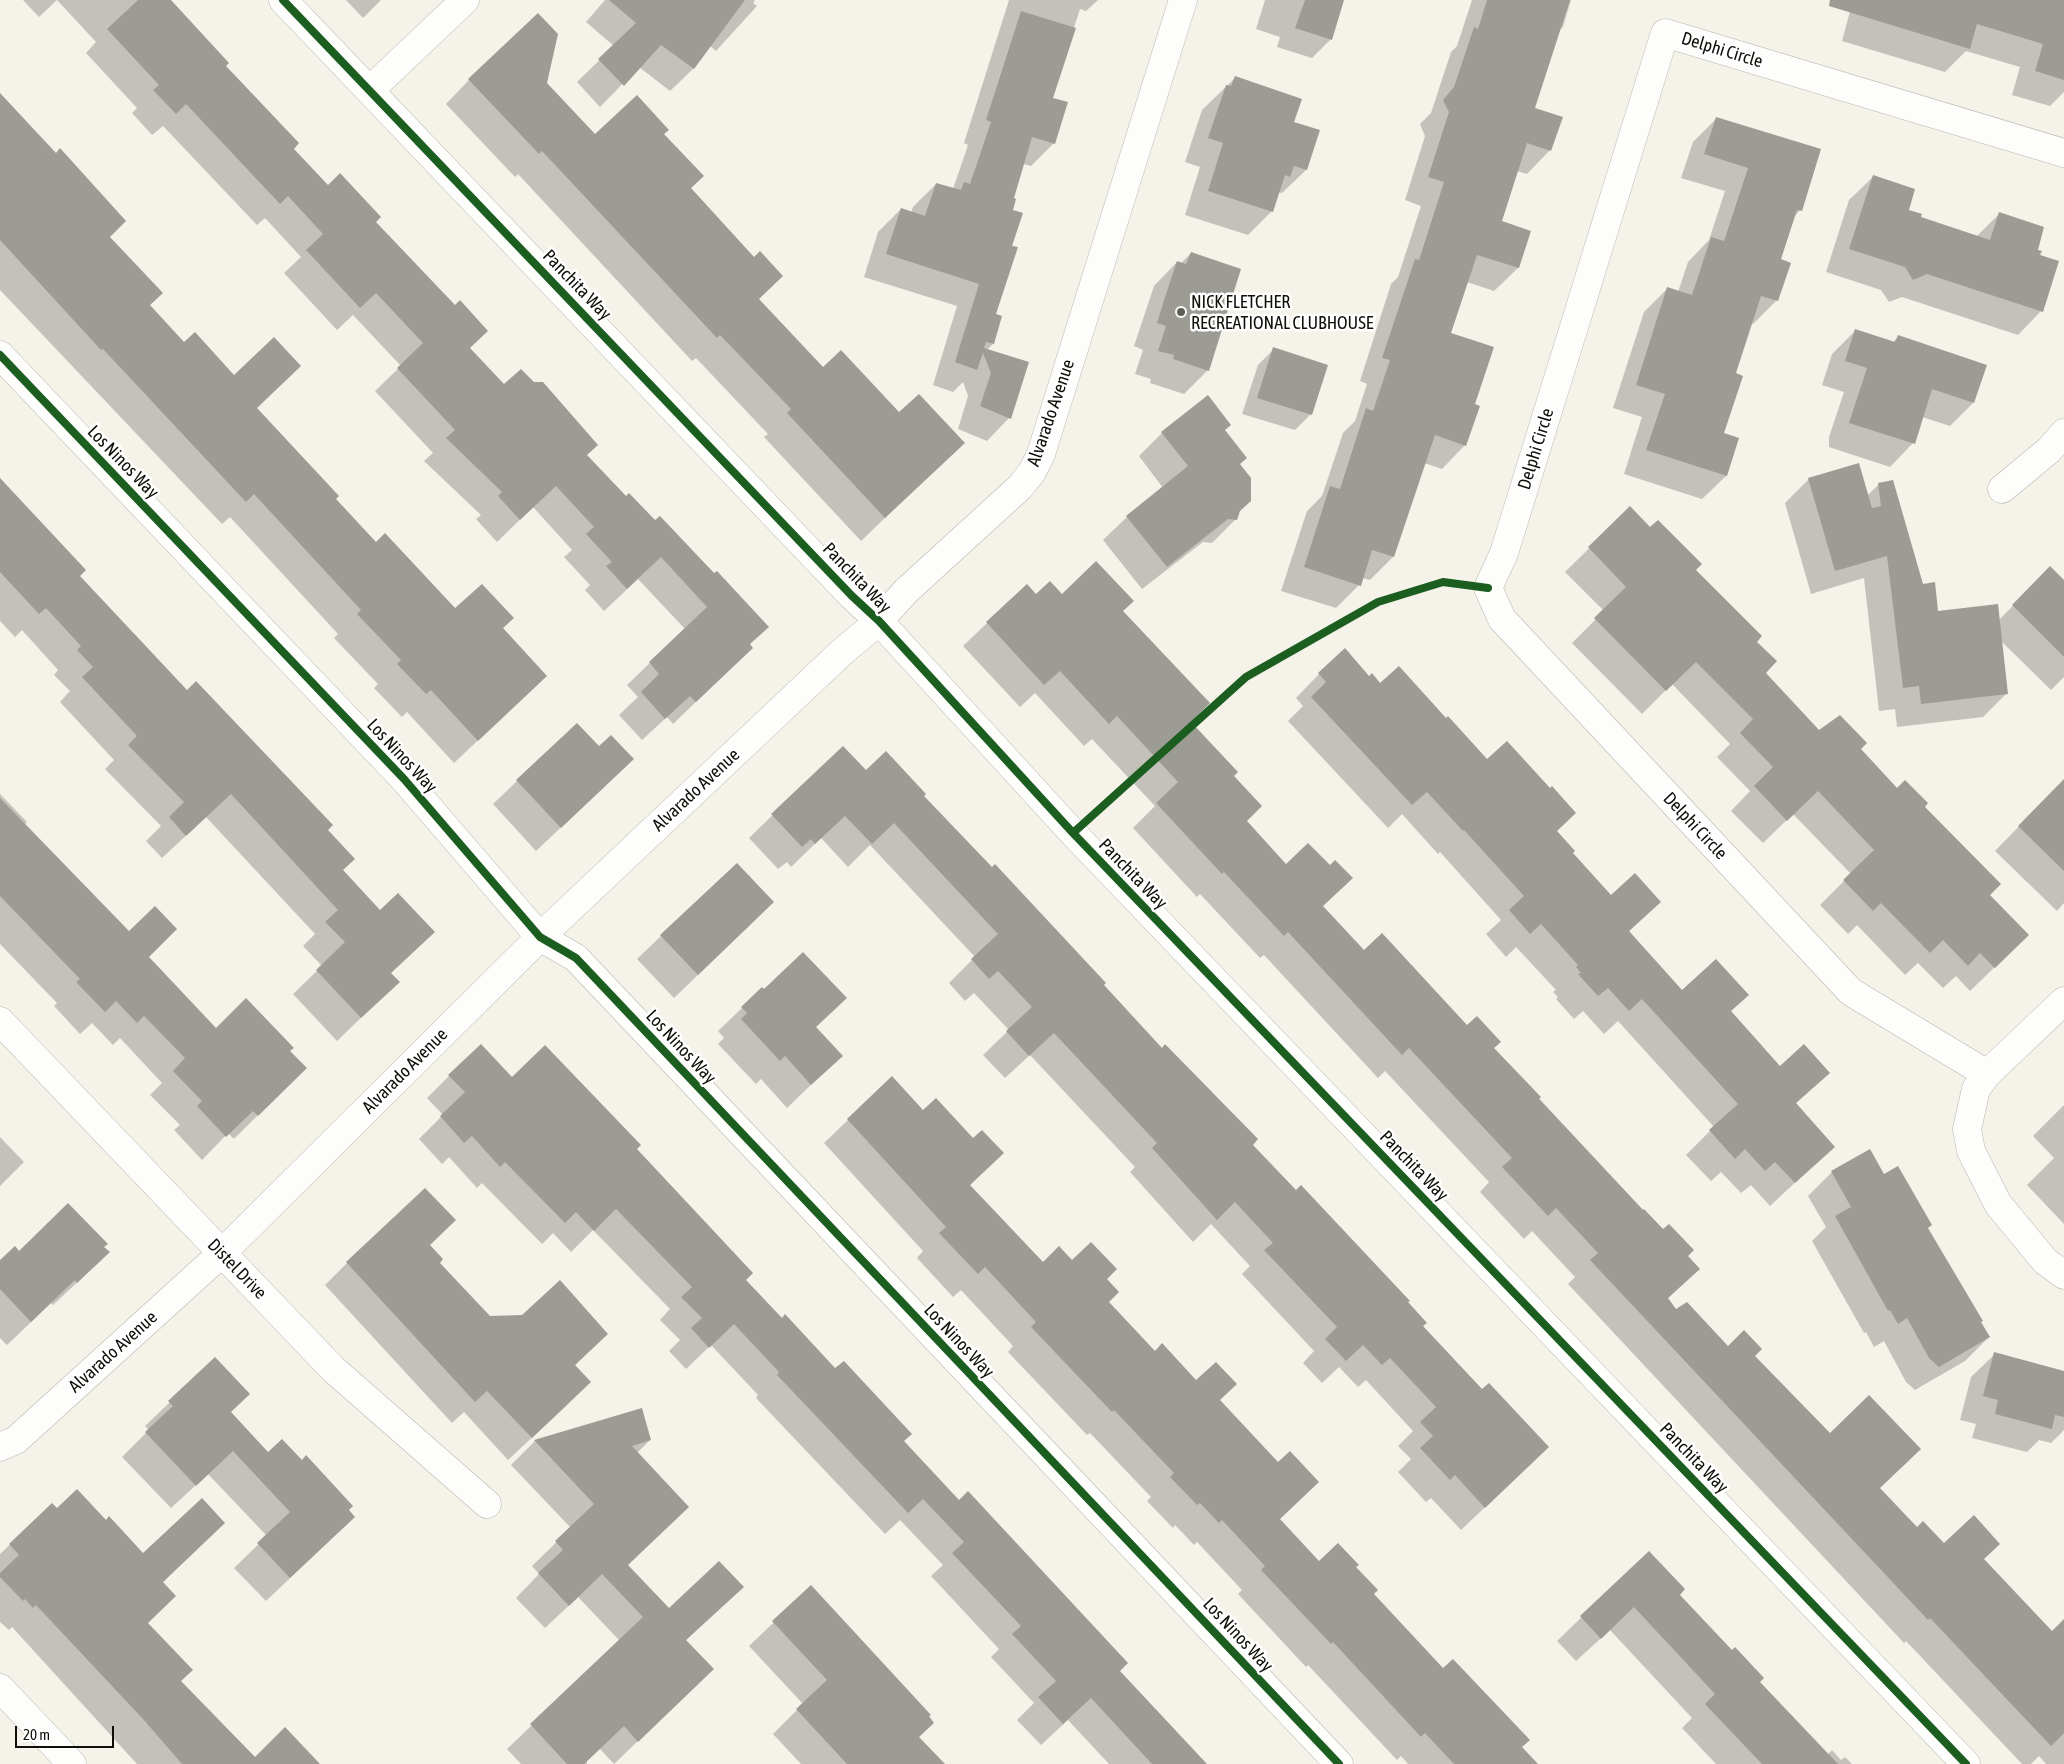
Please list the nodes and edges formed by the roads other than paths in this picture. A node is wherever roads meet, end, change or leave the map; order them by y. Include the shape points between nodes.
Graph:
1 (283, 0) edge
2 (465, 0) edge
3 (1183, 0) edge
4 (370, 90) junction
5 (2064, 153) edge
6 (0, 355) edge
7 (2064, 433) edge
8 (2002, 489) dead end
9 (879, 621) junction
10 (540, 937) junction
11 (2064, 1001) edge
12 (0, 1021) edge
13 (1987, 1074) junction
14 (222, 1253) junction
15 (2064, 1275) edge
16 (0, 1446) edge
17 (487, 1504) dead end
18 (0, 1688) edge
19 (72, 1764) edge
20 (1339, 1764) edge
21 (1966, 1764) edge

1 - 4 street, Panchita Way
2 - 4 street
3 - 9 street, Alvarado Avenue via 1036,463 1020,487 906,591
4 - 9 street, Panchita Way
5 - 13 street, Delphi Circle via 1665,33 1507,543 1488,588 1502,620 1851,992
6 - 10 street, Los Ninos Way via 404,779
7 - 8 street via 2049,450
9 - 10 street, Alvarado Avenue via 842,652
9 - 21 street, Panchita Way via 1073,833
10 - 14 street, Alvarado Avenue
10 - 20 street, Los Ninos Way via 576,958
11 - 13 street
12 - 14 street, Distel Drive
13 - 15 street via 1976,1090 1970,1109 1967,1129 1971,1151 2009,1220 2045,1261
14 - 16 street, Alvarado Avenue via 16,1440
14 - 17 street, Distel Drive via 333,1369
18 - 19 street

